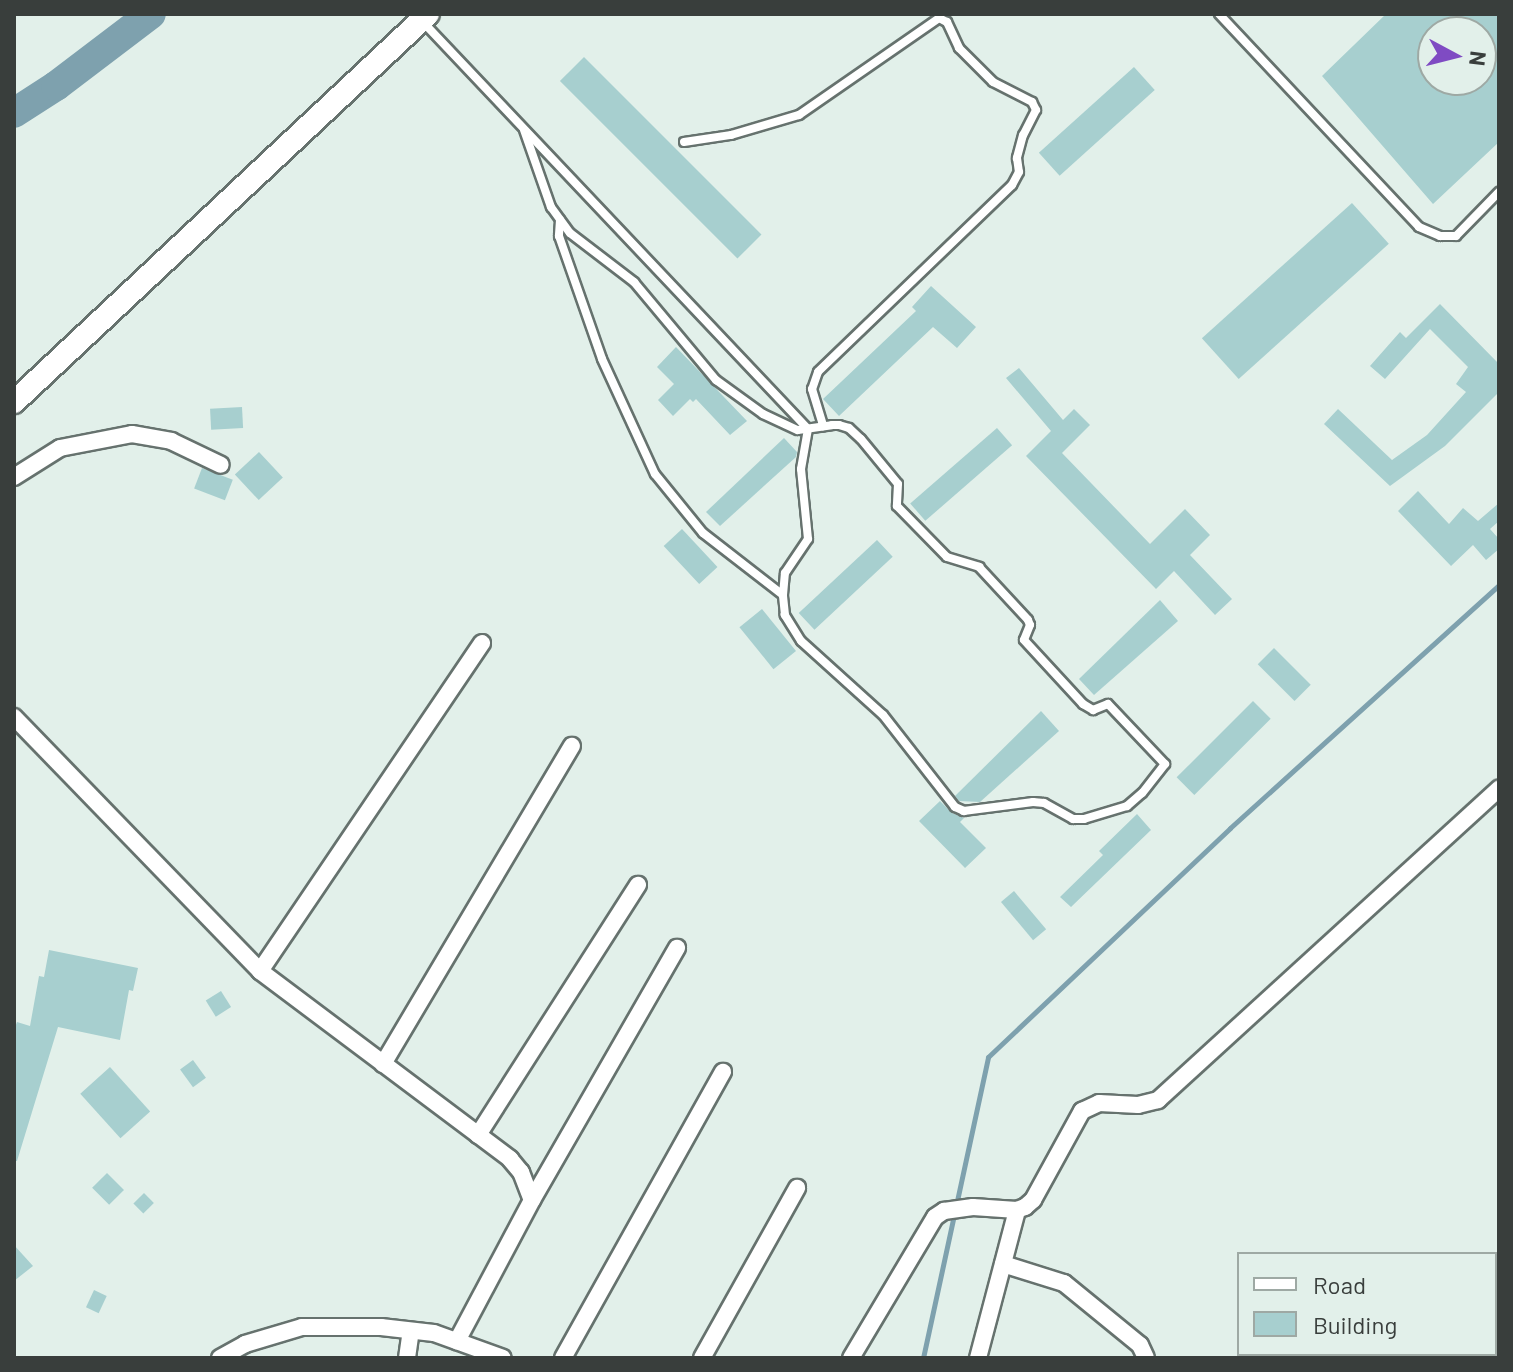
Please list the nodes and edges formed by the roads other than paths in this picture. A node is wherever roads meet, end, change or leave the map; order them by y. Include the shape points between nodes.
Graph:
1 (1219, 14) edge
2 (425, 17) edge
3 (524, 130) junction
4 (684, 142) dead end
5 (1499, 192) edge
6 (560, 219) junction
7 (14, 402) edge
8 (823, 426) junction
9 (808, 429) junction
10 (221, 465) dead end
11 (14, 477) edge
12 (783, 595) junction
13 (482, 643) dead end
14 (14, 717) edge
15 (572, 746) dead end
16 (1499, 789) edge
17 (638, 885) dead end
18 (677, 948) dead end
19 (260, 971) junction
20 (383, 1064) junction
21 (723, 1072) dead end
22 (478, 1135) junction
23 (797, 1188) dead end
24 (532, 1200) junction
25 (1017, 1210) junction
26 (1003, 1264) junction
27 (411, 1331) junction
28 (457, 1341) junction
29 (220, 1358) edge
30 (407, 1358) edge
31 (503, 1358) edge
32 (563, 1358) edge
33 (702, 1358) edge
34 (851, 1358) edge
35 (978, 1358) edge
36 (1146, 1358) edge

1 - 5 lane via 1419,227 1456,236
2 - 3 lane
2 - 7 street
3 - 6 lane
3 - 9 lane
4 - 8 lane via 799,115 939,18 947,22 959,48 993,82 1032,102 1036,110 1023,135 1019,172 1012,185 818,372 812,389
6 - 9 lane via 593,254 634,282 716,380 763,414 798,430
6 - 12 lane via 559,236 602,359 655,474 703,533
8 - 9 lane
8 - 12 lane via 849,428 861,439 898,484 897,506 942,554 979,567 1028,620 1026,643 1089,708 1108,704 1165,764 1162,771 1127,806 1084,819 1073,819 1044,803 964,811 955,807 883,715 801,641 785,615
9 - 12 lane via 801,469 808,539 785,573
10 - 11 street via 171,441 132,434 60,448
13 - 19 street
14 - 19 street
15 - 20 street
16 - 25 street via 1158,1100 1099,1103 1082,1111 1033,1200
17 - 22 street
18 - 24 street
19 - 20 street
20 - 22 street
21 - 32 street
22 - 24 street via 521,1172
23 - 33 street
24 - 28 street
25 - 26 street
25 - 34 street via 944,1211 928,1225
26 - 35 street
26 - 36 street via 1064,1283 1140,1345
27 - 28 street
27 - 29 street via 302,1327 245,1344
27 - 30 street
28 - 31 street

